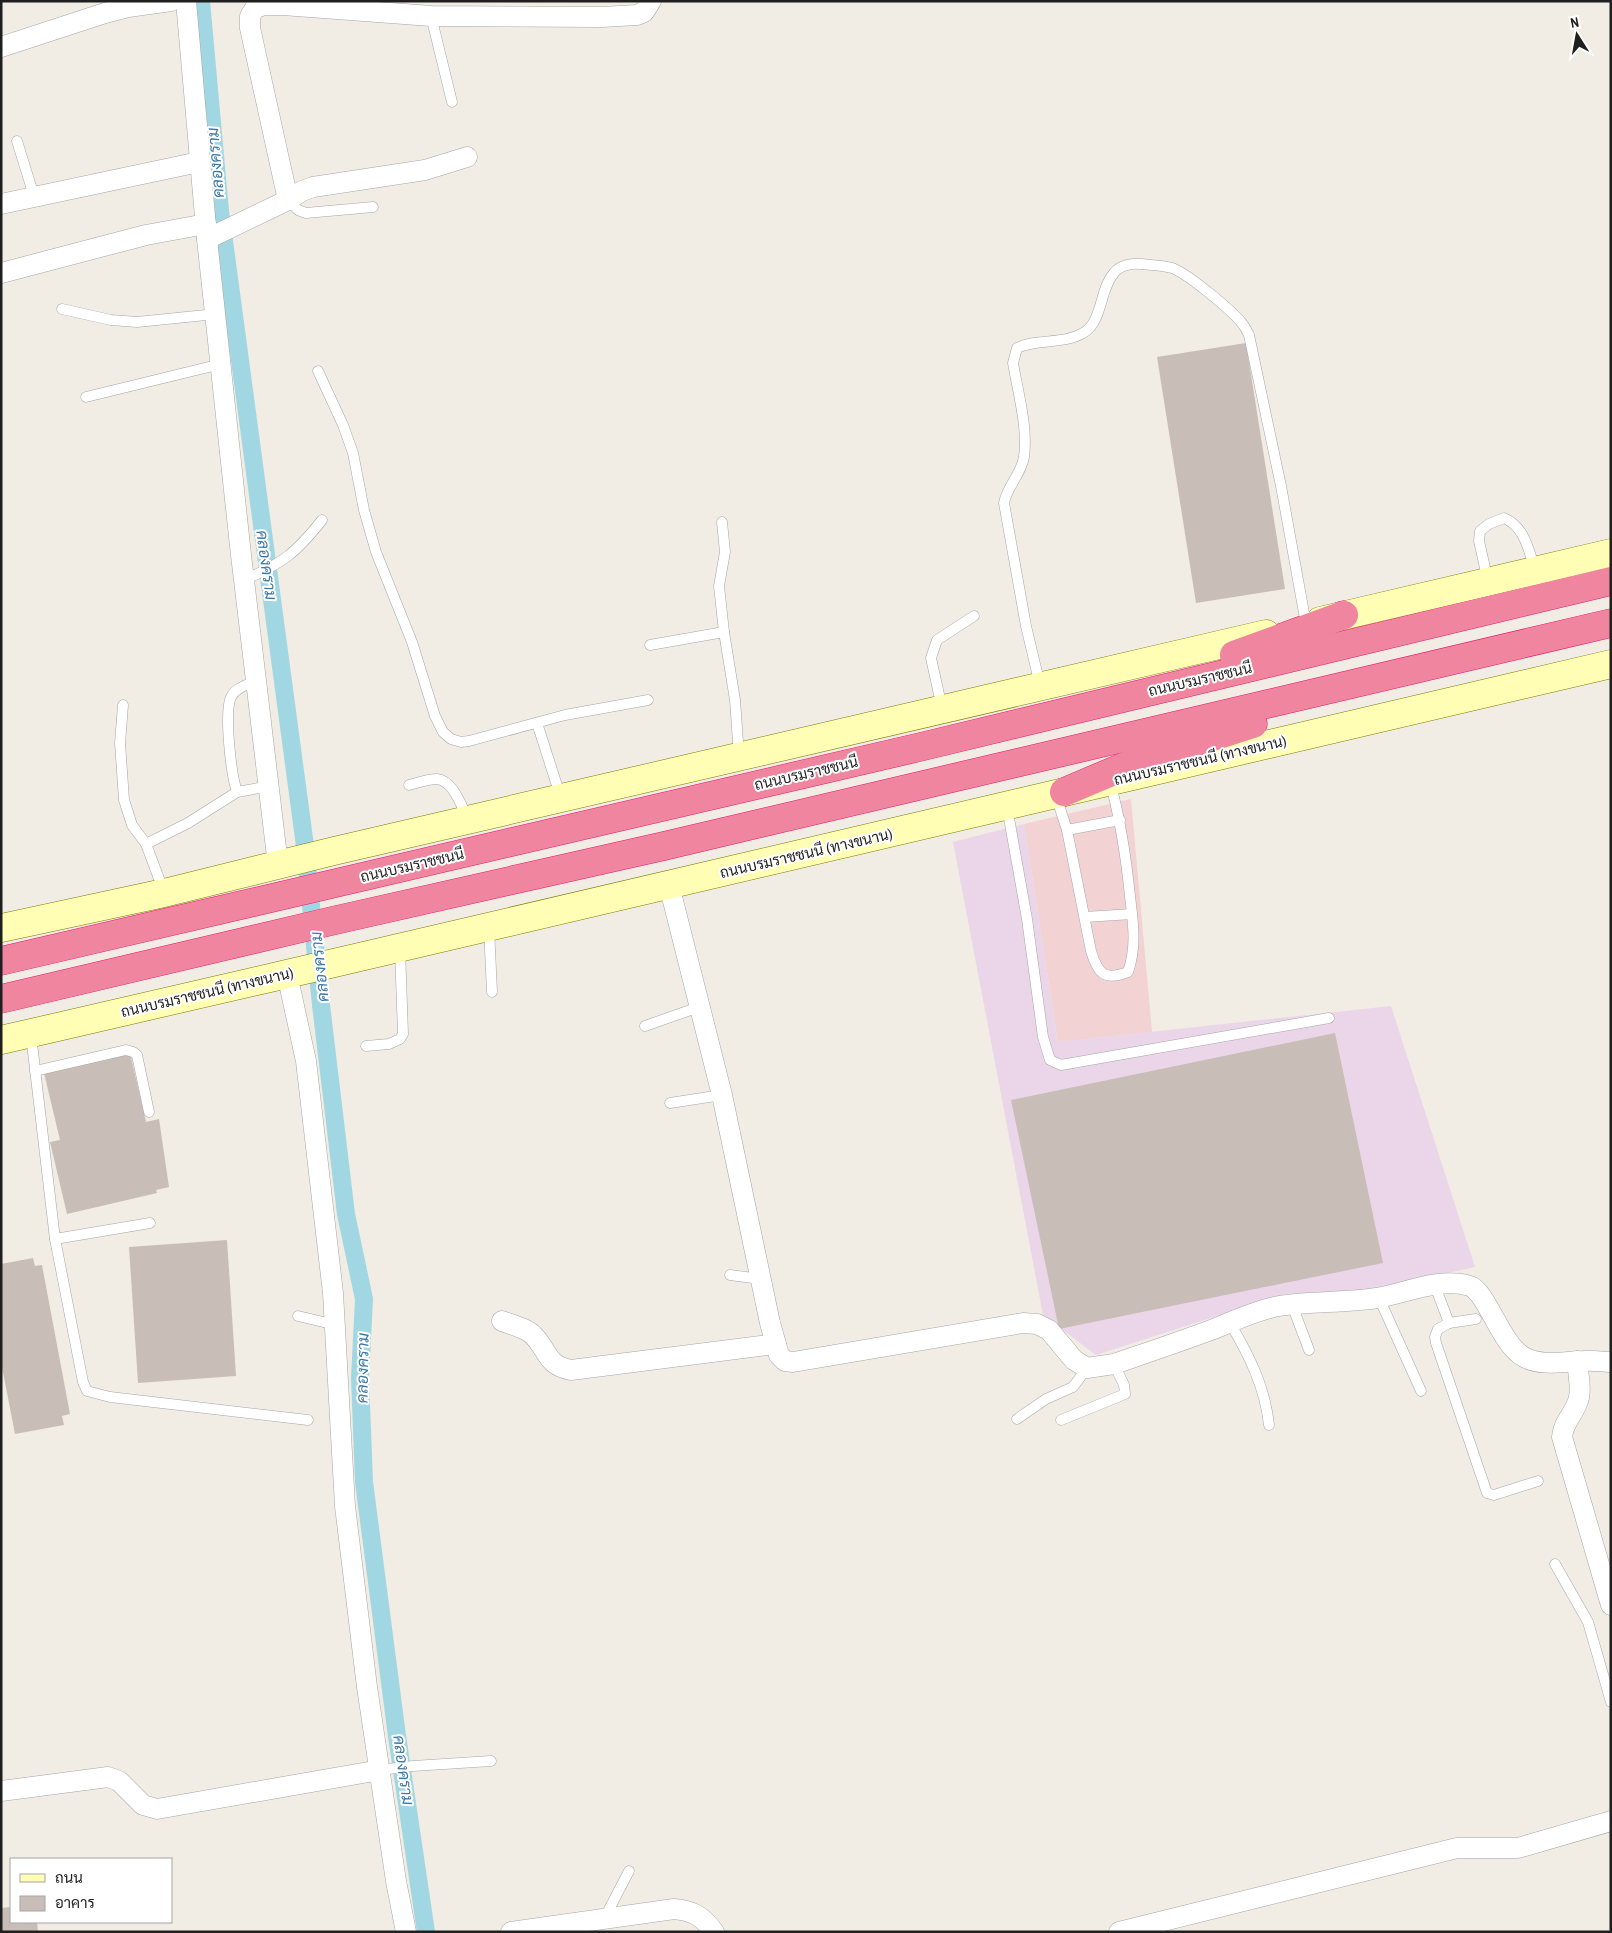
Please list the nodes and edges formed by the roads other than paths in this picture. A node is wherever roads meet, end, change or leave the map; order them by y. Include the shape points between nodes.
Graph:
1 (171, 1) edge
2 (186, 1) edge
3 (651, 1) edge
4 (431, 16) junction
5 (1, 47) edge
6 (452, 102) dead end
7 (17, 141) dead end
8 (467, 157) dead end
9 (199, 162) junction
10 (34, 196) junction
11 (288, 200) junction
12 (1, 204) edge
13 (373, 207) dead end
14 (215, 231) junction
15 (1, 273) edge
16 (62, 310) dead end
17 (216, 314) junction
18 (221, 364) junction
19 (318, 371) dead end
20 (86, 398) dead end
21 (322, 520) dead end
22 (722, 522) dead end
23 (1611, 553) edge
24 (1535, 571) junction
25 (249, 578) junction
26 (1611, 581) edge
27 (1488, 582) junction
28 (1344, 615) junction
29 (974, 616) dead end
30 (1611, 623) edge
31 (1306, 624) junction
32 (724, 632) junction
33 (650, 645) dead end
34 (1611, 664) edge
35 (257, 680) junction
36 (1040, 686) junction
37 (1330, 690) junction
38 (648, 700) dead end
39 (123, 705) dead end
40 (1086, 707) junction
41 (942, 709) junction
42 (537, 723) junction
43 (739, 757) junction
44 (1110, 782) junction
45 (409, 785) dead end
46 (270, 786) junction
47 (237, 792) junction
48 (1060, 793) junction
49 (562, 798) junction
50 (1007, 806) junction
51 (468, 820) junction
52 (1120, 820) junction
53 (1067, 830) junction
54 (146, 844) junction
55 (282, 864) junction
56 (669, 885) junction
57 (164, 893) junction
58 (1132, 914) junction
59 (1085, 916) junction
60 (489, 927) junction
61 (1, 928) edge
62 (400, 948) junction
63 (1, 961) edge
64 (289, 974) junction
65 (492, 992) dead end
66 (1, 999) edge
67 (699, 1007) junction
68 (1329, 1018) dead end
69 (645, 1026) dead end
70 (30, 1033) junction
71 (1, 1040) edge
72 (366, 1046) dead end
73 (36, 1071) junction
74 (722, 1095) junction
75 (670, 1103) dead end
76 (149, 1112) dead end
77 (150, 1223) dead end
78 (55, 1239) junction
79 (730, 1275) dead end
80 (761, 1279) junction
81 (1435, 1286) junction
82 (1379, 1298) junction
83 (1292, 1304) junction
84 (298, 1316) dead end
85 (1476, 1319) dead end
86 (502, 1322) dead end
87 (1230, 1323) junction
88 (1449, 1323) junction
89 (336, 1325) junction
90 (776, 1344) junction
91 (1309, 1350) dead end
92 (1577, 1361) junction
93 (1611, 1362) edge
94 (1114, 1364) junction
95 (1087, 1368) junction
96 (1421, 1391) dead end
97 (1017, 1419) dead end
98 (308, 1420) dead end
99 (1061, 1420) dead end
100 (1269, 1424) dead end
101 (1538, 1481) dead end
102 (1555, 1564) dead end
103 (1611, 1605) edge
104 (1611, 1702) edge
105 (491, 1761) dead end
106 (388, 1769) junction
107 (1, 1791) edge
108 (1611, 1821) edge
109 (629, 1871) dead end
110 (604, 1919) junction
111 (406, 1932) edge
112 (511, 1932) edge
113 (714, 1932) edge
114 (1119, 1932) edge

1 - 5 street via 121,9
2 - 9 street
3 - 4 street via 644,12 637,15
4 - 6 lane
4 - 11 street via 283,5 255,8 250,16 250,28
7 - 10 lane
8 - 11 street via 425,170 313,187
9 - 10 street
9 - 14 street
10 - 12 street
11 - 13 lane via 306,213
11 - 14 street
14 - 15 street via 137,237
14 - 17 street
16 - 17 lane via 137,322
17 - 18 street
18 - 20 lane
18 - 25 street
19 - 42 lane via 343,424 376,552 443,732 460,742
21 - 25 lane via 304,542 274,567
22 - 32 lane via 725,552 720,586
23 - 24 main road
24 - 27 main road
24 - 27 lane via 1522,534 1514,523 1504,518 1480,531 1479,541
25 - 35 street
26 - 40 highway, ถนนบรมราชชนนี
27 - 28 main road
28 - 31 main road
28 - 40 highway
29 - 41 lane via 937,640 933,649 931,658
30 - 37 highway
31 - 36 main road
31 - 36 lane via 1249,335 1242,322 1173,268 1134,263 1114,273 1104,290 1094,323 1084,333 1072,338 1027,343 1017,348 1014,355 1024,430 1024,457 1004,504
32 - 33 lane
32 - 43 lane via 735,700
34 - 44 main road, ถนนบรมราชชนนี (ทางขนาน)
35 - 46 street
35 - 47 lane via 238,689 231,698 230,758
36 - 41 main road
37 - 48 highway via 1272,717 1135,762
37 - 66 highway
38 - 42 lane
39 - 54 lane via 120,743 124,800 132,824
40 - 63 highway, ถนนบรมราชชนนี
41 - 43 main road
42 - 49 lane
43 - 49 main road
44 - 48 main road, ถนนบรมราชชนนี (ทางขนาน)
44 - 52 lane
45 - 51 lane via 437,780 446,782 453,789
46 - 47 lane
46 - 55 street
47 - 54 lane via 188,823
48 - 50 main road, ถนนบรมราชชนนี (ทางขนาน)
48 - 53 lane
49 - 51 main road
50 - 56 main road, ถนนบรมราชชนนี (ทางขนาน)
50 - 68 lane via 1043,1037 1050,1060 1061,1065
51 - 55 main road
52 - 53 lane
52 - 58 lane
53 - 59 lane
54 - 57 lane
55 - 57 main road
56 - 60 main road, ถนนบรมราชชนนี (ทางขนาน)
56 - 67 street
57 - 61 main road
58 - 59 lane
58 - 59 lane via 1133,957 1128,972 1114,977 1104,975 1095,966
60 - 62 main road, ถนนบรมราชชนนี (ทางขนาน)
60 - 65 lane
62 - 64 main road, ถนนบรมราชชนนี (ทางขนาน)
62 - 72 lane via 402,1034 400,1039 389,1044
64 - 70 main road, ถนนบรมราชชนนี (ทางขนาน)
64 - 89 street via 306,1061
67 - 69 lane
67 - 74 street
70 - 71 main road, ถนนบรมราชชนนี (ทางขนาน)
70 - 73 lane
73 - 76 lane via 126,1050 134,1052
73 - 78 lane
74 - 75 lane
74 - 80 street
77 - 78 lane
78 - 98 lane via 87,1391 110,1397
79 - 80 lane
80 - 90 street
81 - 82 street
81 - 88 lane
81 - 92 street via 1446,1283 1473,1287 1482,1296 1512,1346 1523,1357 1534,1361
82 - 83 street
82 - 96 lane
83 - 87 street
83 - 91 lane
84 - 89 lane
85 - 88 lane
86 - 90 street via 530,1333 553,1363 571,1370
87 - 94 street
87 - 100 lane via 1256,1372 1267,1405
88 - 101 lane via 1438,1329 1436,1343 1487,1493 1494,1495
89 - 106 street via 345,1506 367,1687
90 - 95 street via 779,1355 785,1361 793,1362 1023,1323 1037,1324 1049,1330 1074,1360
92 - 93 street
92 - 103 street via 1579,1399 1567,1419 1562,1437
94 - 95 street
94 - 99 lane via 1125,1394
95 - 97 lane via 1073,1387 1046,1399
102 - 104 lane via 1588,1622
105 - 106 lane
106 - 107 street via 157,1809 143,1805 119,1781 108,1777
106 - 111 street via 396,1881
108 - 114 street via 1518,1848 1457,1848
109 - 110 lane
110 - 112 street
110 - 113 street via 674,1909 688,1911 704,1919

